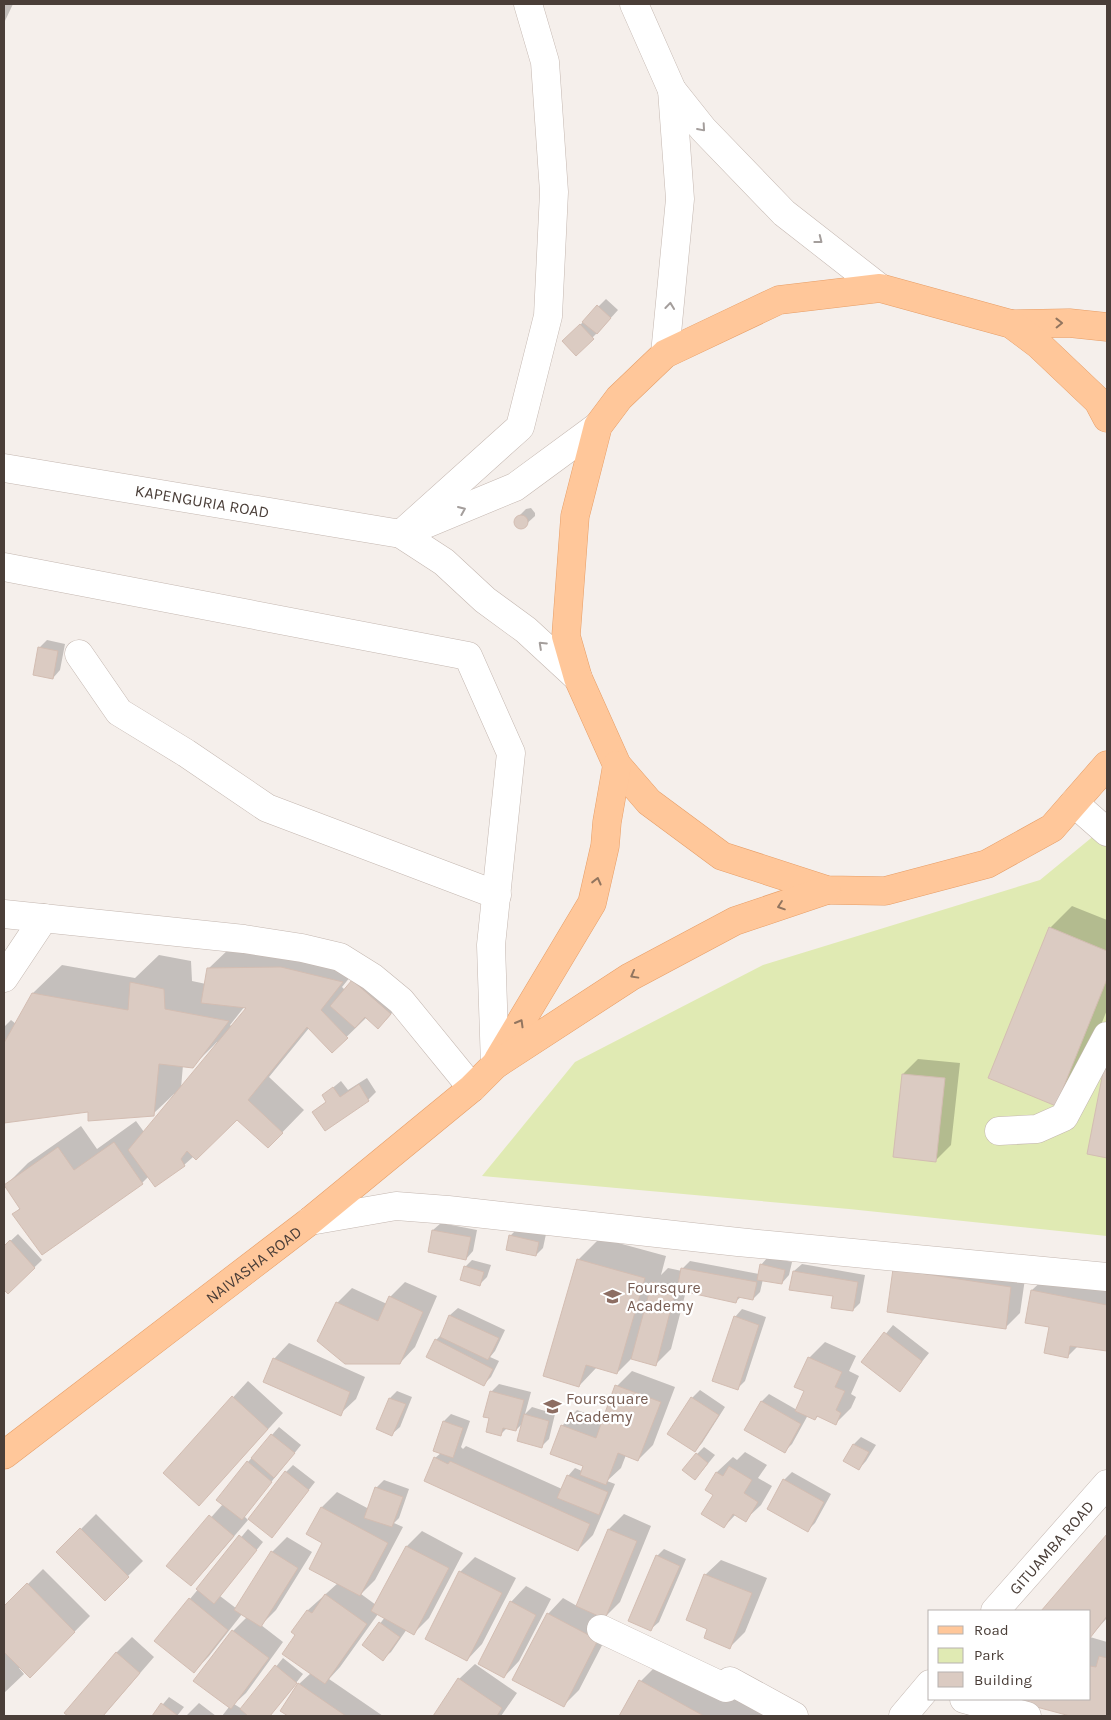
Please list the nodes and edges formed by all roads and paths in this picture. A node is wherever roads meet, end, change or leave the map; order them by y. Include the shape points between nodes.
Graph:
1 (528, 4) edge
2 (634, 4) edge
3 (672, 90) junction
4 (880, 288) junction
5 (1011, 324) junction
6 (1107, 327) edge
7 (665, 354) junction
8 (1107, 418) edge
9 (598, 426) junction
10 (4, 468) edge
11 (400, 534) junction
12 (4, 568) edge
13 (79, 654) dead end
14 (578, 678) junction
15 (618, 765) junction
16 (1107, 765) edge
17 (1074, 804) junction
18 (1107, 832) edge
19 (827, 890) junction
20 (497, 895) junction
21 (4, 914) edge
22 (44, 918) junction
23 (4, 978) edge
24 (1107, 1036) edge
25 (495, 1065) junction
26 (472, 1088) junction
27 (999, 1131) dead end
28 (310, 1221) junction
29 (1107, 1277) edge
30 (4, 1455) edge
31 (1107, 1484) edge
32 (996, 1610) edge
33 (601, 1629) dead end
34 (928, 1688) edge
35 (968, 1700) edge
36 (794, 1716) edge
37 (903, 1716) edge
38 (1027, 1716) edge

1 - 11 street via 545,62 554,192 548,316 520,427
2 - 3 street
3 -> 4 street via 703,129 784,213
7 -> 3 street via 680,199
4 - 5 main road
4 - 7 main road via 779,300
5 -> 6 main road via 1069,323
5 - 8 main road via 1039,345 1098,401
7 - 9 main road via 619,398
11 -> 9 street, KAPENGURIA ROAD via 515,488
9 - 14 main road via 575,516 566,636
10 - 11 street, KAPENGURIA ROAD
14 -> 11 street, KAPENGURIA ROAD via 444,562
12 - 20 street via 468,656 512,753
13 - 20 street via 120,712 267,808
14 - 15 main road
15 - 19 main road via 649,802 722,856
25 -> 15 main road via 592,903
16 - 17 main road
17 - 18 street
17 - 19 main road via 1052,828 986,864 886,890
19 -> 25 main road via 735,921 630,977
20 - 25 street via 491,945
21 - 22 street
22 - 23 street
22 - 26 street via 244,939 340,957 372,976 401,1001
24 - 27 street via 1064,1117 1037,1129
25 - 26 main road, NAIVASHA ROAD
26 - 28 main road, NAIVASHA ROAD
28 - 29 street via 396,1206
28 - 30 main road, NAIVASHA ROAD
31 - 32 street, GITUAMBA ROAD
33 - 36 street via 726,1688 730,1681
34 - 37 street
35 - 38 street

